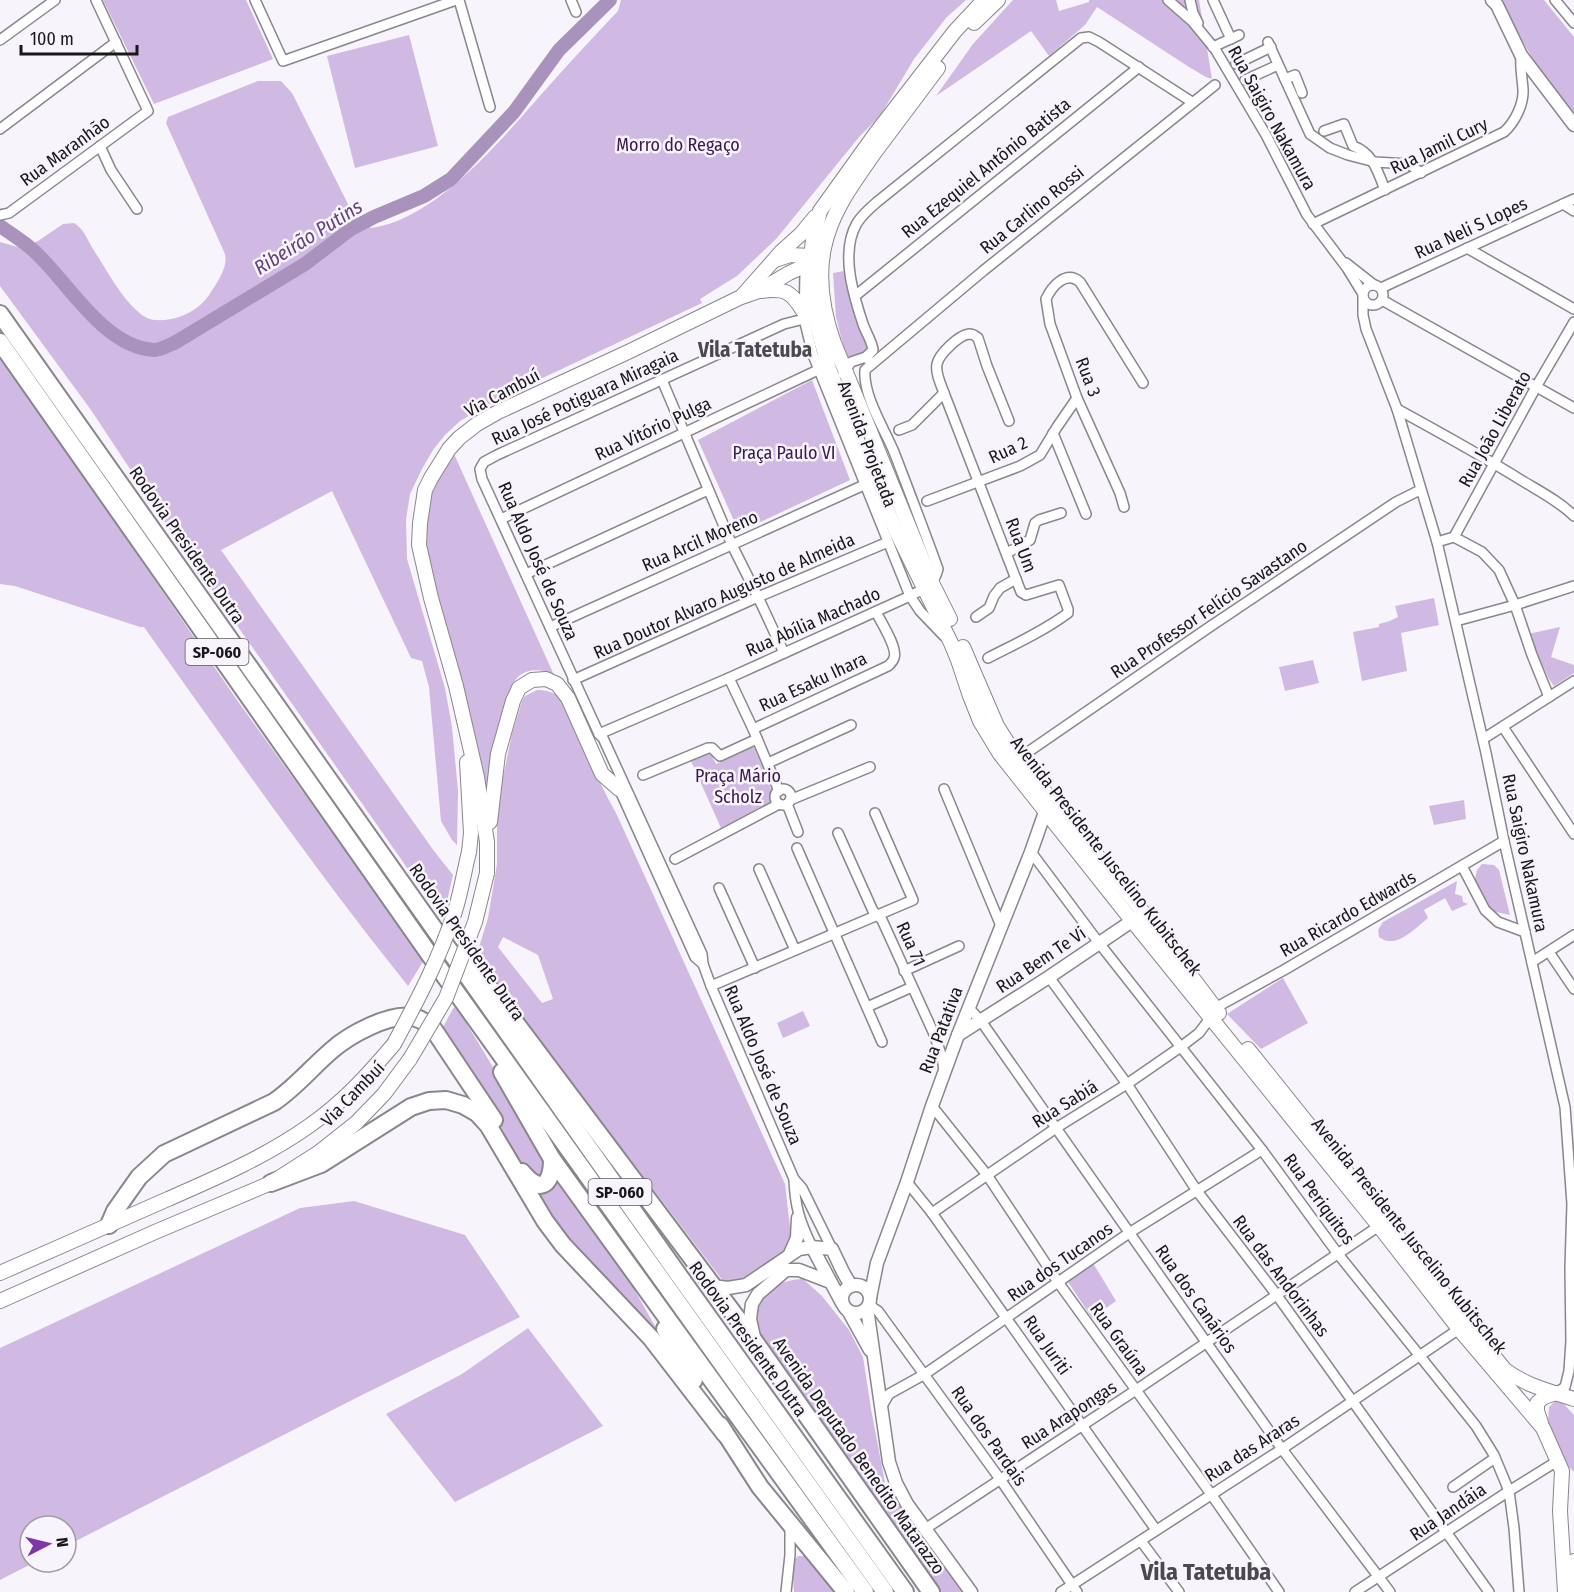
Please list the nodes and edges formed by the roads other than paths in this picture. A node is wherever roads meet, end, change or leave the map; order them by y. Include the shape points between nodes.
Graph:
1 (55, 0) edge
2 (96, 0) edge
3 (255, 0) edge
4 (457, 0) edge
5 (571, 0) edge
6 (984, 0) edge
7 (998, 0) edge
8 (1168, 0) edge
9 (1190, 0) edge
10 (1213, 0) edge
11 (1555, 0) edge
12 (1496, 2) edge
13 (576, 12) dead end
14 (1574, 23) edge
15 (0, 40) edge
16 (116, 42) junction
17 (1211, 43) junction
18 (1521, 55) junction
19 (1236, 64) dead end
20 (1278, 65) junction
21 (1139, 67) junction
22 (1285, 79) junction
23 (1245, 80) dead end
24 (1215, 85) dead end
25 (1302, 93) dead end
26 (1192, 102) junction
27 (490, 107) dead end
28 (1574, 125) edge
29 (0, 129) edge
30 (1324, 131) dead end
31 (100, 146) junction
32 (1375, 162) junction
33 (1421, 173) junction
34 (1384, 190) junction
35 (1574, 199) edge
36 (1563, 204) junction
37 (137, 209) dead end
38 (820, 211) junction
39 (1574, 211) edge
40 (0, 215) edge
41 (1313, 224) junction
42 (818, 244) junction
43 (1467, 248) junction
44 (1340, 258) junction
45 (773, 261) junction
46 (812, 262) junction
47 (1377, 286) junction
48 (759, 291) junction
49 (855, 296) junction
50 (1363, 296) junction
51 (739, 298) junction
52 (1382, 300) junction
53 (1372, 305) junction
54 (1574, 309) edge
55 (0, 314) edge
56 (803, 315) junction
57 (1574, 322) edge
58 (1366, 328) junction
59 (0, 342) edge
60 (869, 361) junction
61 (820, 369) junction
62 (846, 372) junction
63 (662, 380) junction
64 (1143, 383) dead end
65 (831, 385) junction
66 (1536, 387) junction
67 (944, 393) junction
68 (1077, 398) junction
69 (1574, 408) edge
70 (1397, 409) junction
71 (1009, 421) dead end
72 (899, 430) dead end
73 (683, 433) junction
74 (1053, 433) junction
75 (875, 444) junction
76 (857, 452) junction
77 (895, 454) junction
78 (1495, 464) junction
79 (482, 465) joint
80 (979, 481) junction
81 (864, 485) junction
82 (708, 490) junction
83 (1420, 490) junction
84 (921, 504) junction
85 (1124, 507) dead end
86 (1061, 513) dead end
87 (1086, 514) dead end
88 (1574, 516) edge
89 (501, 519) junction
90 (1454, 537) junction
91 (888, 542) junction
92 (1437, 543) junction
93 (732, 545) junction
94 (1007, 553) junction
95 (526, 574) junction
96 (1016, 579) junction
97 (928, 585) junction
98 (1574, 586) edge
99 (910, 596) junction
100 (758, 597) junction
101 (1515, 605) junction
102 (876, 612) junction
103 (976, 617) dead end
104 (1456, 621) junction
105 (550, 627) junction
106 (951, 643) junction
107 (784, 653) junction
108 (988, 658) dead end
109 (729, 678) junction
110 (573, 680) junction
111 (1574, 682) edge
112 (1549, 697) junction
113 (464, 724) junction
114 (851, 725) dead end
115 (1503, 727) junction
116 (753, 729) junction
117 (599, 734) junction
118 (757, 739) junction
119 (1483, 739) junction
120 (1013, 762) junction
121 (768, 763) junction
122 (870, 767) dead end
123 (644, 775) dead end
124 (619, 789) junction
125 (944, 789) dead end
126 (336, 790) junction
127 (785, 803) junction
128 (1045, 812) junction
129 (875, 813) dead end
130 (798, 832) dead end
131 (838, 833) dead end
132 (1574, 834) edge
133 (1504, 841) junction
134 (487, 842) junction
135 (797, 848) dead end
136 (1031, 852) junction
137 (675, 859) dead end
138 (1462, 866) junction
139 (759, 869) dead end
140 (719, 888) dead end
141 (878, 915) junction
142 (1137, 916) junction
143 (1001, 926) junction
144 (1525, 932) junction
145 (835, 933) junction
146 (1574, 935) edge
147 (1099, 943) junction
148 (959, 946) dead end
149 (795, 950) junction
150 (1549, 952) junction
151 (434, 961) junction
152 (1532, 962) junction
153 (703, 964) junction
154 (754, 968) junction
155 (904, 971) junction
156 (1049, 977) junction
157 (711, 986) junction
158 (912, 987) junction
159 (1574, 989) edge
160 (867, 1007) junction
161 (969, 1008) junction
162 (1213, 1013) junction
163 (981, 1022) junction
164 (934, 1034) junction
165 (956, 1040) junction
166 (882, 1042) dead end
167 (1182, 1046) junction
168 (944, 1072) junction
169 (1127, 1084) junction
170 (932, 1106) junction
171 (1056, 1128) junction
172 (1262, 1150) junction
173 (552, 1159) junction
174 (987, 1175) junction
175 (794, 1179) junction
176 (907, 1182) junction
177 (271, 1183) junction
178 (1197, 1191) junction
179 (1573, 1204) edge
180 (932, 1213) junction
181 (798, 1218) junction
182 (109, 1225) junction
183 (1379, 1226) junction
184 (1129, 1233) junction
185 (617, 1247) junction
186 (812, 1247) junction
187 (832, 1249) junction
188 (790, 1254) junction
189 (1338, 1254) junction
190 (877, 1263) junction
191 (1572, 1272) edge
192 (0, 1273) edge
193 (830, 1282) junction
194 (1058, 1282) junction
195 (712, 1286) junction
196 (854, 1286) junction
197 (1276, 1294) junction
198 (1572, 1299) edge
199 (0, 1301) edge
200 (869, 1304) junction
201 (846, 1307) junction
202 (1007, 1318) junction
203 (1459, 1329) junction
204 (1573, 1340) edge
205 (755, 1342) junction
206 (1206, 1342) junction
207 (1421, 1356) junction
208 (875, 1359) junction
209 (925, 1374) junction
210 (1136, 1390) junction
211 (1557, 1393) junction
212 (1574, 1399) edge
213 (1353, 1402) junction
214 (882, 1406) junction
215 (1083, 1425) junction
216 (1543, 1428) junction
217 (725, 1434) junction
218 (1282, 1449) junction
219 (1495, 1458) junction
220 (1561, 1465) junction
221 (1000, 1479) junction
222 (1574, 1480) edge
223 (1453, 1487) dead end
224 (1509, 1491) junction
225 (1211, 1494) junction
226 (790, 1524) junction
227 (925, 1529) junction
228 (1156, 1530) junction
229 (1448, 1532) junction
230 (1141, 1541) junction
231 (809, 1546) junction
232 (790, 1555) junction
233 (1574, 1561) edge
234 (1379, 1576) junction
235 (1074, 1588) edge
236 (786, 1592) edge
237 (846, 1592) edge
238 (866, 1592) edge
239 (885, 1592) edge
240 (905, 1592) edge
241 (931, 1592) edge
242 (971, 1592) edge
243 (1061, 1592) edge
244 (1179, 1592) edge
245 (1279, 1592) edge
246 (1355, 1592) edge
247 (1390, 1592) edge
248 (1490, 1592) edge
249 (1519, 1592) edge
250 (1565, 1592) edge
251 (1573, 1592) edge

1 - 15 street
2 - 16 street
3 - 4 street via 283,61
4 - 27 street
5 - 13 street
6 - 38 main road, Avenida Presidente Juscelino Kubitschek via 876,133
7 - 42 main road, Avenida Presidente Juscelino Kubitschek via 961,38 866,165
8 - 17 street, Rua Saigiro Nakamura
9 - 17 street via 1193,13
10 - 17 street via 1235,37
11 - 14 street
12 - 18 main road
16 - 29 street
16 - 31 street, Rua Maranhão via 148,111
17 - 41 street, Rua Saigiro Nakamura
18 - 28 main road
18 - 33 street, Rua Jamil Cury via 1523,96 1508,128
19 - 20 street via 1269,45
20 - 22 street
20 - 23 street
21 - 26 street
21 - 49 street, Rua Ezequiel Antônio Batista
21 - 49 street via 1089,36 1081,38 877,202 862,216 850,242 849,270
22 - 25 street via 1295,75
22 - 32 street via 1310,134 1330,148
24 - 26 street, Rua Carlino Rossi
26 - 60 street, Rua Carlino Rossi
30 - 32 street via 1344,124 1353,146
31 - 37 street
31 - 40 street, Rua Maranhão via 9,213
32 - 33 street via 1409,164
32 - 34 street
33 - 34 street, Rua Jamil Cury
34 - 41 street, Rua Jamil Cury
35 - 36 street, Rua Neli S Lopes
36 - 39 street
36 - 43 street, Rua Neli S Lopes
38 - 42 main road, Avenida Presidente Juscelino Kubitschek
38 - 45 main road, Via Cambuí
41 - 44 street, Rua Saigiro Nakamura
42 - 46 main road, Avenida Presidente Juscelino Kubitschek
43 - 47 street, Rua Neli S Lopes
43 - 54 street
44 - 47 street, Rua Saigiro Nakamura
44 - 50 street, Rua Saigiro Nakamura
45 - 46 main road via 790,255
45 - 51 main road, Via Cambuí
46 - 48 main road, Via Cambuí
46 - 56 street, Avenida Projetada
46 - 62 main road, Avenida Presidente Juscelino Kubitschek via 825,316
46 - 65 main road, Avenida Presidente Juscelino Kubitschek via 812,302
47 - 50 street via 1366,287
47 - 52 street via 1383,292
48 - 51 main road, Via Cambuí
48 - 56 main road via 787,291
49 - 60 street via 873,346
50 - 53 street
50 - 58 street, Rua Saigiro Nakamura
51 - 113 main road, Via Cambuí via 498,412 459,438 438,466 425,490 418,545
52 - 53 street
52 - 66 street
53 - 58 street
55 - 126 highway, Rodovia Presidente Dutra / SP-060
56 - 61 street, Avenida Projetada
56 - 63 street, Rua José Potiguara Miragaia
57 - 66 street, Rua João Liberato
58 - 70 street, Rua Saigiro Nakamura
59 - 151 highway, Rodovia Presidente Dutra / SP-060
60 - 62 street, Rua Carlino Rossi via 851,362
60 - 77 street via 865,379 871,401
61 - 65 street, Avenida Projetada
61 - 73 street, Rua Vitório Pulga
62 - 65 street, Rua Carlino Rossi
62 - 75 main road, Avenida Presidente Juscelino Kubitschek
63 - 73 street
63 - 79 street, Rua José Potiguara Miragaia
64 - 68 street, Rua 3 via 1078,280 1066,278 1056,284 1046,299 1047,311
65 - 76 main road, Avenida Presidente Juscelino Kubitschek
66 - 69 street
66 - 78 street, Rua João Liberato
67 - 71 street, Rua Um via 936,364 959,339 969,334 976,336
67 - 72 street via 912,425
67 - 80 street, Rua Um
68 - 74 street, Rua 2
68 - 85 street, Rua 3
70 - 78 street
70 - 83 street, Rua Saigiro Nakamura
73 - 82 street
73 - 89 street, Rua Vitório Pulga
74 - 80 street, Rua 2 via 1040,455
74 - 87 street
75 - 76 street
75 - 77 street
75 - 97 main road, Avenida Presidente Juscelino Kubitschek
76 - 81 street, Avenida Projetada
76 - 97 main road, Avenida Presidente Juscelino Kubitschek
77 - 84 street
78 - 88 street
78 - 90 street, Rua João Liberato
79 - 89 street, Rua Aldo José de Souza via 482,479
80 - 84 street, Rua 2
80 - 94 street, Rua Um
81 - 91 street, Avenida Projetada
81 - 93 street, Rua Arcil Moreno
82 - 93 street
82 - 95 street
83 - 92 street, Rua Saigiro Nakamura
83 - 120 street, Rua Professor Felício Savastano via 1386,509
84 - 97 street via 938,569
86 - 94 street via 1039,520 1030,540
89 - 95 street, Rua Aldo José de Souza
90 - 92 street
90 - 101 street via 1482,552 1499,570
91 - 99 street, Avenida Projetada
91 - 100 street, Rua Doutor Alvaro Augusto de Almeida
92 - 104 street, Rua Saigiro Nakamura
93 - 100 street
93 - 105 street, Rua Arcil Moreno
94 - 96 street, Rua Um
95 - 105 street, Rua Aldo José de Souza
96 - 103 street via 1000,588 989,608
96 - 108 street, Rua Um via 1026,595 1059,585 1068,613
97 - 99 street, Rua Abília Machado
97 - 106 main road, Avenida Presidente Juscelino Kubitschek
97 - 120 main road, Avenida Presidente Juscelino Kubitschek via 961,644
98 - 101 street
99 - 102 street, Rua Abília Machado
99 - 106 street, Avenida Projetada
100 - 107 street
100 - 110 street, Rua Doutor Alvaro Augusto de Almeida
101 - 104 street
101 - 112 street
102 - 107 street, Rua Abília Machado
102 - 116 street, Rua Esaku Ihara via 888,635 894,661
104 - 119 street, Rua Saigiro Nakamura
105 - 110 street, Rua Aldo José de Souza
106 - 120 main road, Avenida Presidente Juscelino Kubitschek via 980,721 1000,754
107 - 109 street, Rua Abília Machado
109 - 116 street
109 - 117 street, Rua Abília Machado
110 - 117 street, Rua Aldo José de Souza
111 - 112 street
112 - 115 street
113 - 134 main road, Via Cambuí
113 - 182 main road, Via Cambuí, bridge via 469,852 440,952 394,1044 344,1098 273,1150
114 - 121 street
115 - 119 street
115 - 132 street
116 - 118 street
117 - 124 street, Rua Aldo José de Souza
117 - 153 street, Rua Aldo José de Souza via 673,889
118 - 121 street
118 - 123 street via 720,756 708,748
119 - 133 street, Rua Saigiro Nakamura
120 - 128 main road, Avenida Presidente Juscelino Kubitschek
120 - 142 main road, Avenida Presidente Juscelino Kubitschek
121 - 127 street via 779,791 790,795
122 - 127 street
124 - 134 main road via 602,774 563,691 546,679 532,680 519,688 513,701 498,754
124 - 153 street, Rua Aldo José de Souza via 695,957
125 - 143 street
126 - 195 highway, Avenida Deputado Benedito Matarazzo via 504,1005
126 - 240 highway, Rodovia Presidente Dutra / SP-060
127 - 130 street
127 - 137 street
128 - 136 main road, Rua Patativa
128 - 142 main road, Avenida Presidente Juscelino Kubitschek
129 - 141 street via 913,900
131 - 141 street, Rua 71
133 - 138 street, Rua Ricardo Edwards
133 - 144 street, Rua Saigiro Nakamura
134 - 177 main road, Via Cambuí, bridge via 487,873 475,922 446,998 410,1059 356,1123
135 - 145 street
136 - 143 main road, Rua Patativa
136 - 147 street, Rua Periquitos
138 - 144 street via 1485,910 1498,922
138 - 162 street, Rua Ricardo Edwards
139 - 149 street
140 - 154 street
141 - 145 street
141 - 155 street, Rua 71
142 - 147 main road, Rua Bem Te Vi
142 - 162 main road, Avenida Presidente Juscelino Kubitschek
143 - 161 main road, Rua Patativa
144 - 152 street, Rua Saigiro Nakamura
145 - 149 street
145 - 160 street
146 - 150 street
147 - 156 main road, Rua Bem Te Vi
147 - 167 street, Rua Periquitos
148 - 155 street
149 - 154 street
150 - 152 street
150 - 159 street
151 - 173 highway
151 - 239 highway, Rodovia Presidente Dutra / SP-060
152 - 179 street, Rua Saigiro Nakamura via 1565,1107
153 - 157 street, Rua Aldo José de Souza
154 - 157 street
155 - 158 street, Rua 71
156 - 163 main road, Rua Bem Te Vi
156 - 169 street, Rua das Andorinhas
157 - 175 street, Rua Aldo José de Souza
158 - 160 street
158 - 164 street, Rua 71
160 - 166 street
161 - 163 street, Rua dos Canários
161 - 165 main road, Rua Patativa
162 - 167 street, Rua Sabiá
162 - 183 main road, Avenida Presidente Juscelino Kubitschek
162 - 211 main road, Avenida Presidente Juscelino Kubitschek via 1309,1123 1505,1370 1530,1385
163 - 165 main road, Rua Bem Te Vi
163 - 171 street, Rua dos Canários
164 - 165 street via 943,1046
164 - 168 street, Rua 71
165 - 168 main road, Rua Patativa
167 - 169 street, Rua Sabiá
167 - 172 street, Rua Periquitos
168 - 170 main road, Rua Patativa
169 - 171 street, Rua Sabiá
169 - 178 street, Rua das Andorinhas
170 - 174 street, Rua Graúna
170 - 176 main road, Rua Patativa
171 - 174 street, Rua Sabiá
171 - 184 street, Rua dos Canários
172 - 178 street, Rua dos Tucanos
172 - 189 street, Rua Periquitos
173 - 182 highway via 549,1179 537,1185 531,1181 432,1028 411,1017 391,1019 333,1049 274,1102 164,1154 139,1177
173 - 185 highway
174 - 180 street, Rua Sabiá
174 - 194 street, Rua Graúna
175 - 181 street, Rua Aldo José de Souza
175 - 187 street, Rua Aldo José de Souza
176 - 180 street, Rua Juriti
176 - 190 main road, Rua Patativa
177 - 199 main road, Via Cambuí
177 - 217 highway via 321,1164 411,1107 446,1100 463,1105 488,1125 563,1245 637,1322
178 - 184 street, Rua dos Tucanos
178 - 197 street, Rua das Andorinhas
179 - 191 street, Rua Saigiro Nakamura
180 - 202 street, Rua Juriti
181 - 186 street, Rua Aldo José de Souza
181 - 188 main road via 797,1238
182 - 192 main road, Via Cambuí
183 - 189 street, Rua Arapongas
183 - 203 main road, Avenida Presidente Juscelino Kubitschek
184 - 194 street, Rua dos Tucanos
184 - 206 street, Rua dos Canários
185 - 217 highway
185 - 238 highway
186 - 187 main road
186 - 188 main road
186 - 193 main road, Avenida Deputado Benedito Matarazzo
187 - 196 main road
188 - 195 main road via 746,1285
189 - 197 street, Rua Arapongas
189 - 207 street, Rua Periquitos
190 - 196 main road, Rua Patativa via 864,1282
190 - 200 main road, Rua Patativa
191 - 198 street, Rua Saigiro Nakamura
193 - 201 main road, Avenida Deputado Benedito Matarazzo
193 - 205 main road via 799,1270 786,1270 758,1294 752,1305 750,1319
194 - 202 street, Rua dos Tucanos
194 - 210 street, Rua Graúna
195 - 205 highway, Avenida Deputado Benedito Matarazzo
196 - 200 main road via 867,1290
196 - 201 main road via 843,1295
197 - 206 street, Rua Arapongas
197 - 213 street, Rua das Andorinhas
198 - 204 street, Rua Saigiro Nakamura
200 - 201 main road via 857,1314
200 - 208 main road, Avenida Deputado Benedito Matarazzo
200 - 209 street, Rua dos Pardais
201 - 208 main road, Avenida Deputado Benedito Matarazzo
202 - 209 street, Rua dos Tucanos
202 - 215 street, Rua Juriti
203 - 207 street, Rua das Araras
203 - 216 main road, Avenida Presidente Juscelino Kubitschek
204 - 211 street, Rua Saigiro Nakamura via 1565,1387
205 - 241 highway, Avenida Deputado Benedito Matarazzo
206 - 210 street, Rua Arapongas
206 - 218 street, Rua dos Canários
207 - 213 street, Rua das Araras
207 - 219 street, Rua Periquitos via 1476,1426
208 - 214 main road, Avenida Deputado Benedito Matarazzo
209 - 214 street, Rua dos Tucanos via 889,1394
209 - 221 street, Rua dos Pardais
210 - 215 street, Rua Arapongas
210 - 225 street, Rua Graúna
211 - 212 main road, Avenida Presidente Juscelino Kubitschek
211 - 216 main road via 1537,1403
213 - 218 street, Rua das Araras
213 - 229 street, Rua das Andorinhas
214 - 227 main road, Avenida Deputado Benedito Matarazzo via 889,1462 896,1483
215 - 221 street, Rua Arapongas
215 - 228 street, Rua Juriti
216 - 220 main road, Avenida Presidente Juscelino Kubitschek
217 - 226 highway
218 - 225 street, Rua das Araras
218 - 234 street, Rua dos Canários
219 - 223 street
219 - 224 street, Rua Periquitos
220 - 222 main road
220 - 224 street, Rua Jandáia
220 - 250 main road
221 - 227 street, Rua Arapongas
221 - 235 street, Rua dos Pardais
224 - 229 street, Rua Jandáia
224 - 249 street, Rua Periquitos
225 - 228 street, Rua das Araras
225 - 245 street, Rua Graúna
226 - 231 highway
226 - 232 street
227 - 242 main road, Avenida Deputado Benedito Matarazzo
228 - 230 street, Rua das Araras
229 - 234 street, Rua Jandáia
229 - 248 street, Rua das Andorinhas
230 - 235 street, Rua das Araras
230 - 244 street
231 - 232 street
231 - 237 highway
232 - 236 street
233 - 251 main road
234 - 246 street, Rua Jandáia
234 - 247 street, Rua dos Canários
235 - 243 street, Rua das Araras

